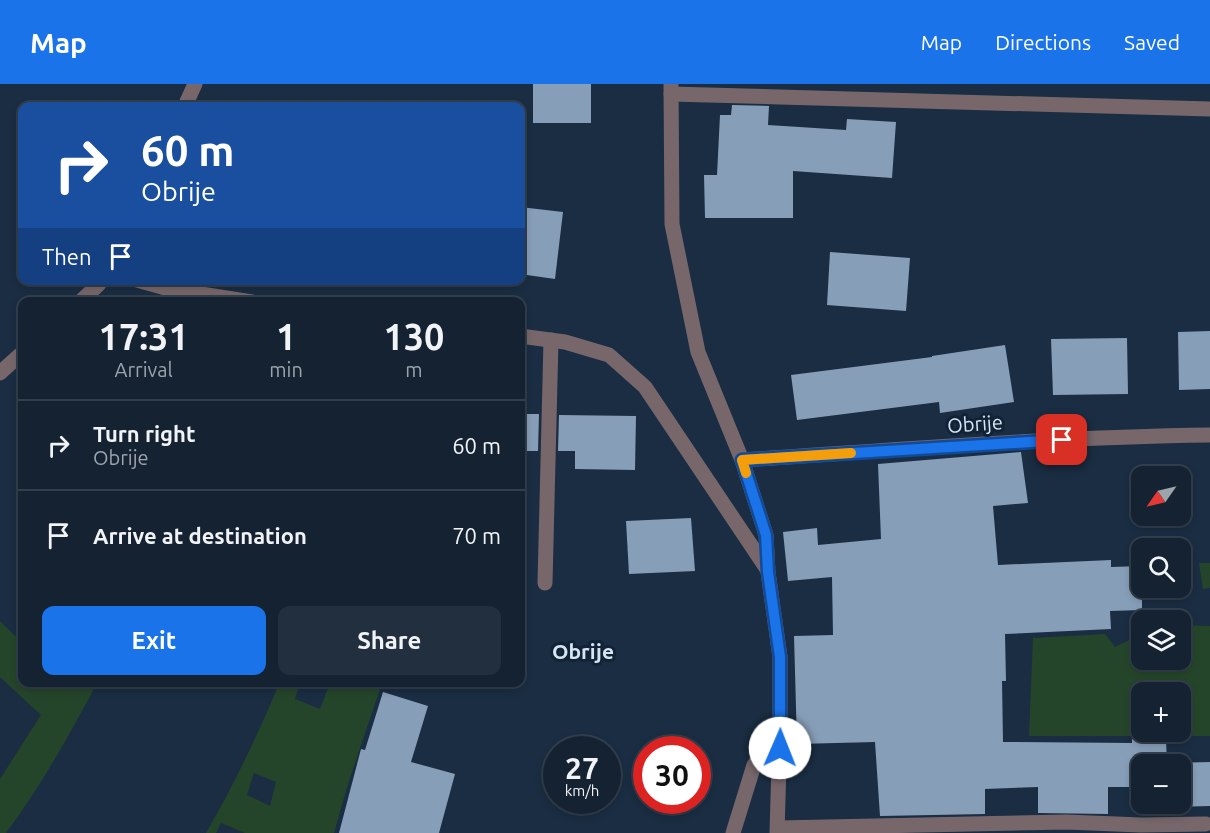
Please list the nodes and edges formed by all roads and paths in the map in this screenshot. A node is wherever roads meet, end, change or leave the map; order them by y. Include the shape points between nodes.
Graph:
1 (195, 84) edge
2 (671, 89) edge
3 (187, 102) edge
4 (1210, 109) edge
5 (98, 285) edge
6 (157, 285) edge
7 (85, 297) edge
8 (222, 297) edge
9 (525, 337) edge
10 (551, 340) junction
11 (18, 357) edge
12 (0, 373) edge
13 (1210, 435) edge
14 (742, 460) junction
15 (768, 572) junction
16 (546, 583) dead end
17 (780, 728) junction
18 (1206, 825) dead end
19 (778, 830) edge
20 (733, 833) edge

1 - 3 street
2 - 4 street
2 - 14 street via 672,224 698,352
5 - 7 street
6 - 8 street
9 - 10 street
10 - 15 street via 609,355 645,387
10 - 16 street
11 - 12 street
13 - 14 street, Obrije via 1102,437
14 - 15 street via 766,535
15 - 17 street via 780,657
17 - 19 street
17 - 20 street via 754,765
18 - 19 street via 1066,822

